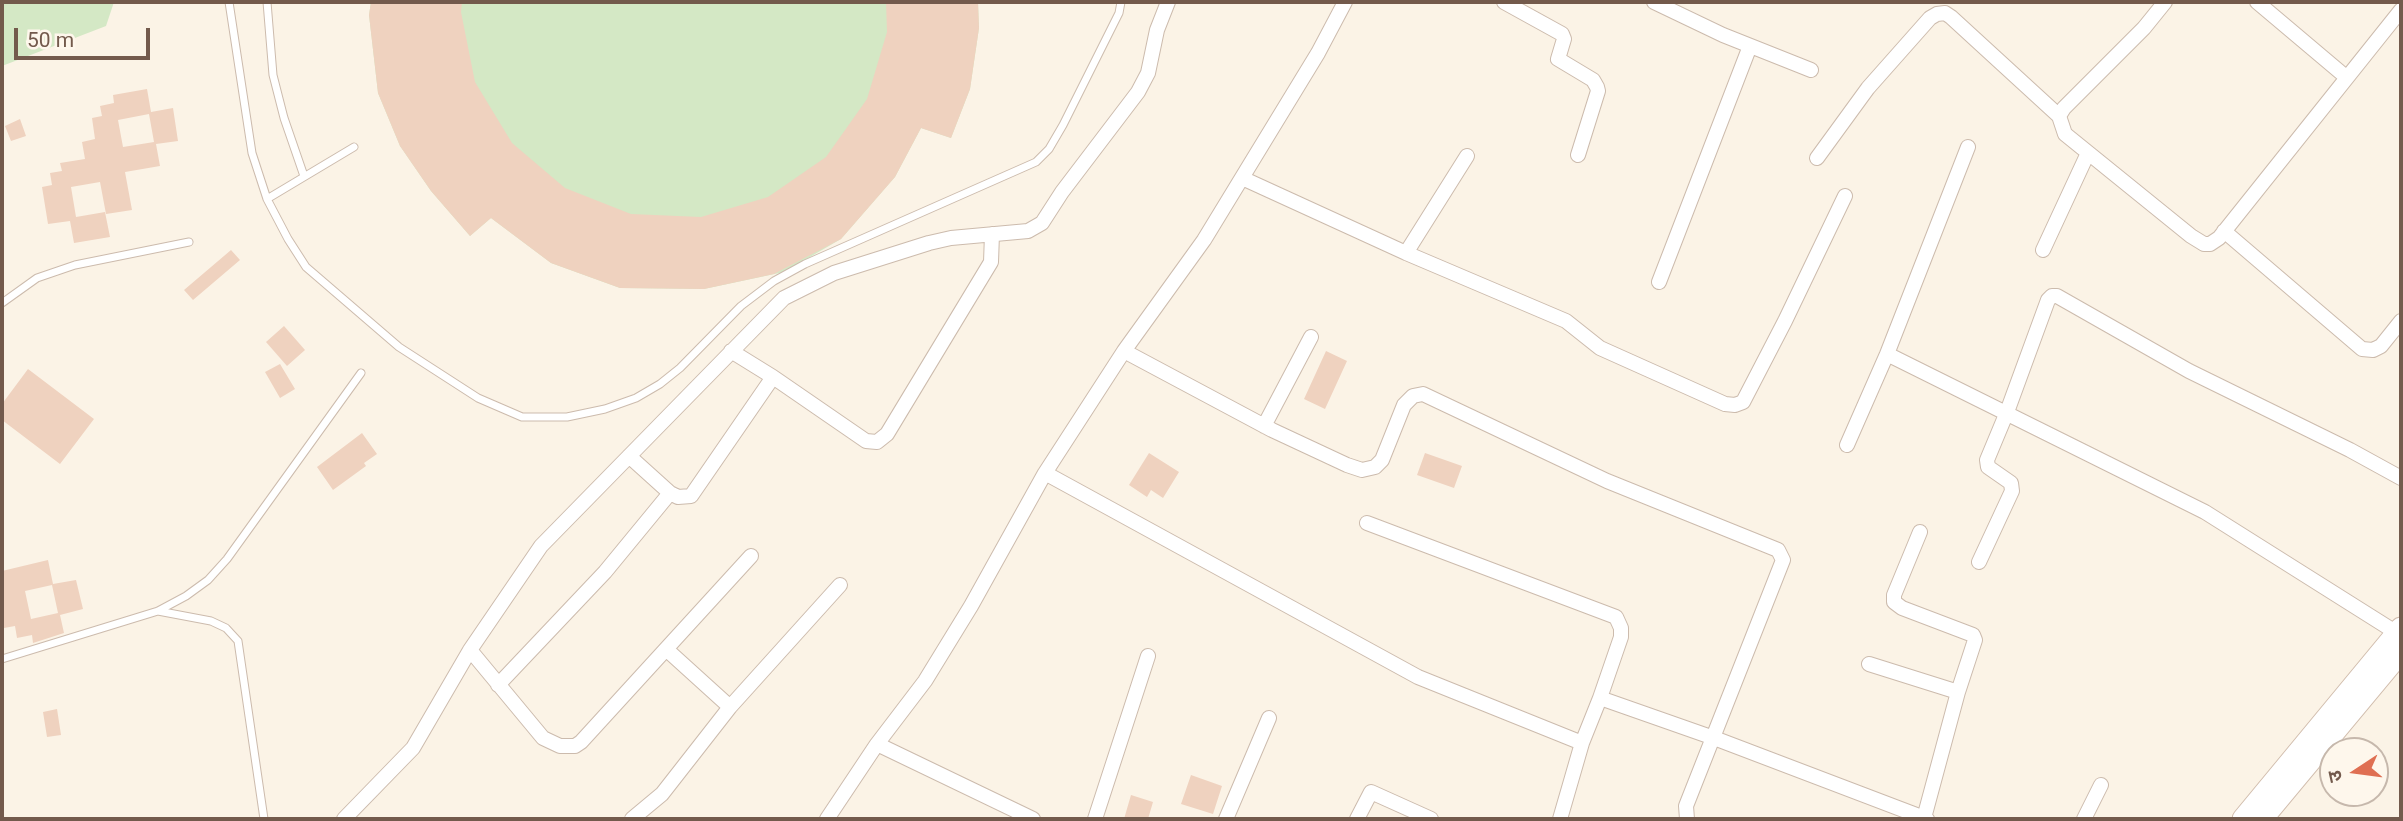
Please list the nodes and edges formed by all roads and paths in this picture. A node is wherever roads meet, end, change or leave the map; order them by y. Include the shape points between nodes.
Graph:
1 (229, 2) edge
2 (267, 2) edge
3 (1121, 2) edge
4 (1168, 2) edge
5 (1345, 2) edge
6 (1504, 2) edge
7 (1654, 2) edge
8 (2165, 2) edge
9 (2257, 2) edge
10 (2401, 10) edge
11 (1750, 46) junction
12 (1811, 70) dead end
13 (2346, 77) junction
14 (2059, 116) junction
15 (354, 147) dead end
16 (1968, 147) dead end
17 (2088, 153) junction
18 (1578, 155) dead end
19 (1467, 156) dead end
20 (1816, 158) dead end
21 (304, 176) junction
22 (1242, 178) junction
23 (1844, 196) dead end
24 (267, 199) junction
25 (2224, 231) junction
26 (992, 234) junction
27 (189, 242) dead end
28 (2043, 250) dead end
29 (1406, 253) junction
30 (1659, 282) dead end
31 (2, 303) edge
32 (2401, 321) edge
33 (1311, 337) dead end
34 (732, 351) junction
35 (1124, 351) junction
36 (1887, 354) junction
37 (361, 373) dead end
38 (774, 377) junction
39 (2007, 412) junction
40 (1264, 426) junction
41 (1847, 445) dead end
42 (629, 456) junction
43 (1045, 473) junction
44 (2401, 478) edge
45 (670, 493) junction
46 (1367, 523) dead end
47 (1920, 532) dead end
48 (751, 556) dead end
49 (1979, 562) dead end
50 (840, 585) dead end
51 (158, 611) junction
52 (2400, 638) edge
53 (666, 649) junction
54 (470, 650) junction
55 (1148, 656) dead end
56 (2, 659) edge
57 (1869, 664) dead end
58 (498, 685) junction
59 (1958, 692) junction
60 (1600, 698) junction
61 (730, 707) junction
62 (1269, 718) dead end
63 (1714, 738) junction
64 (1582, 743) junction
65 (877, 744) junction
66 (2101, 785) dead end
67 (264, 819) edge
68 (344, 819) edge
69 (632, 819) edge
70 (827, 819) edge
71 (1033, 819) edge
72 (1095, 819) edge
73 (1226, 819) edge
74 (1357, 819) edge
75 (1432, 819) edge
76 (1560, 819) edge
77 (1687, 819) edge
78 (1926, 819) edge
79 (2084, 819) edge
80 (2243, 819) edge
81 (2262, 819) edge

1 - 24 lane via 253,153
2 - 21 lane via 273,75
3 - 24 lane via 1063,125 1036,162 829,252 774,281 741,306 660,384 605,410 567,417 522,417 478,398 398,347 306,267
4 - 26 street via 1138,92 1046,219 1028,231
5 - 22 street
6 - 18 street via 1562,34 1558,59 1598,86
7 - 11 street
8 - 14 street
9 - 13 street
10 - 13 street
11 - 12 street
11 - 30 street
13 - 25 street
14 - 17 street via 2065,134
14 - 20 street via 1951,17 1937,14 1868,88
15 - 21 lane
16 - 36 street
17 - 25 street via 2199,242 2210,244
17 - 28 street
19 - 29 street
21 - 24 lane
22 - 29 street
22 - 35 street via 1204,240
23 - 29 street via 1743,402 1735,405 1600,348 1566,321
25 - 32 street via 2362,349 2381,345
26 - 34 street via 929,243 834,273 785,298
26 - 38 street via 991,262 883,439 866,441
27 - 31 lane via 75,265 37,278
33 - 40 street
34 - 38 street
34 - 42 street
35 - 40 street
35 - 43 street
36 - 39 street
36 - 41 street
37 - 51 lane via 227,559 208,580
38 - 45 street via 695,492 685,497
39 - 44 street via 2048,300 2057,296 2189,371
39 - 49 street via 1987,463 2011,483 2012,491
39 - 52 street via 2205,512
40 - 63 street via 1347,465 1368,469 1382,460 1404,405 1423,394 1607,481 1778,550 1783,560
42 - 45 street
42 - 54 street via 541,546
43 - 64 street via 1418,677
43 - 65 street via 925,681
45 - 58 street via 606,572
46 - 60 street via 1616,617 1621,637
47 - 59 street via 1894,598 1902,608 1975,637
48 - 53 street
50 - 61 street
51 - 56 lane
51 - 67 lane via 211,621 238,641
52 - 80 street
52 - 81 street
53 - 58 street via 575,746 560,746 543,738
53 - 61 street
54 - 58 street
54 - 68 street via 413,748
55 - 72 street
57 - 59 street
59 - 78 street
60 - 63 street
60 - 64 street
61 - 69 street via 662,794
62 - 73 street
63 - 77 street via 1686,806
63 - 78 street
64 - 76 street
65 - 70 street
65 - 71 street
66 - 79 street
74 - 75 street via 1371,792

